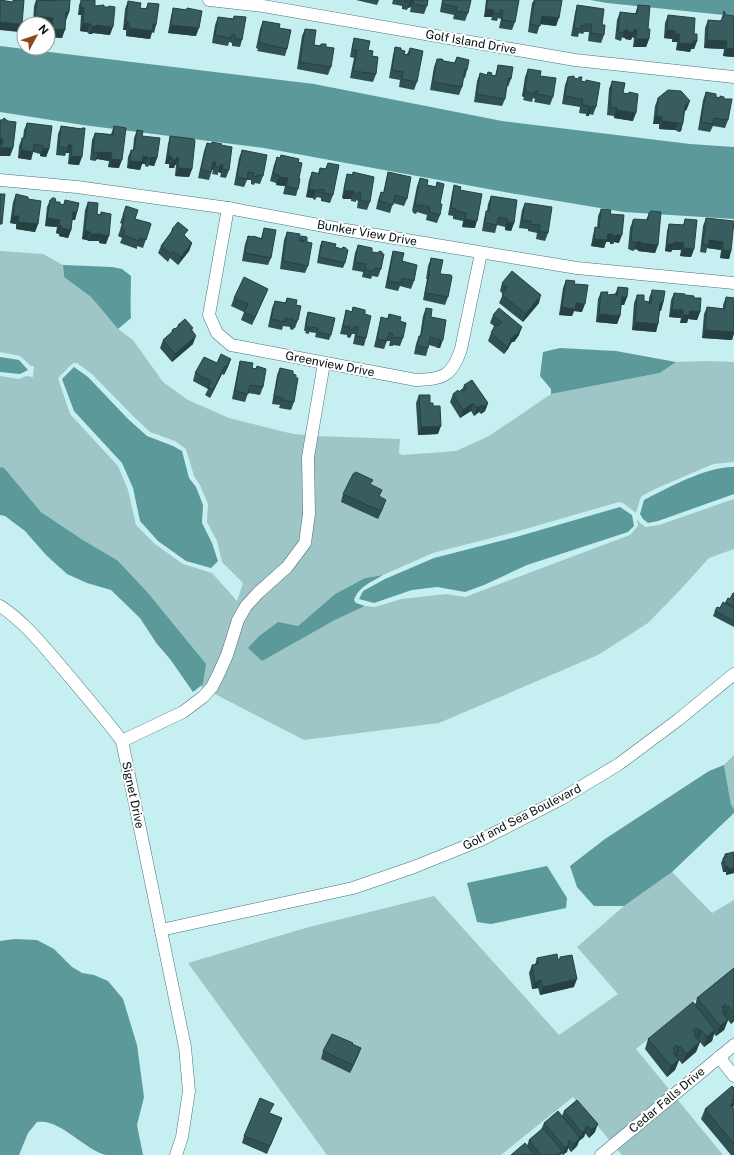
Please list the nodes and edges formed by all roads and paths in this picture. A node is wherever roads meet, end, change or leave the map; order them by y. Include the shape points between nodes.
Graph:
1 (209, 0) edge
2 (734, 77) edge
3 (0, 180) edge
4 (228, 208) junction
5 (481, 253) junction
6 (734, 283) edge
7 (324, 363) junction
8 (0, 606) edge
9 (734, 674) edge
10 (122, 741) junction
11 (161, 930) junction
12 (734, 1045) edge
13 (719, 1057) junction
14 (734, 1076) edge
15 (176, 1155) edge
16 (601, 1155) edge

1 - 2 street, Golf Island Drive via 263,6 575,60
3 - 4 street, Bunker View Drive via 77,187
4 - 5 street, Bunker View Drive
4 - 7 street, Greenview Drive via 209,315 217,333 231,345
5 - 6 street, Bunker View Drive via 577,268
5 - 7 street, Greenview Drive via 461,349 457,363 449,373 435,379 416,380
7 - 10 street via 308,457 309,514 304,543 287,566 246,606 238,620 219,673 203,697 183,712
8 - 10 street, Signet Drive via 16,617 37,638
9 - 11 street, Golf and Sea Boulevard via 619,764 561,799 481,840 353,888
10 - 11 street, Signet Drive
11 - 15 street via 185,1047 189,1091 182,1137
12 - 13 street, Cedar Falls Drive
13 - 14 street
13 - 16 street, Cedar Falls Drive

